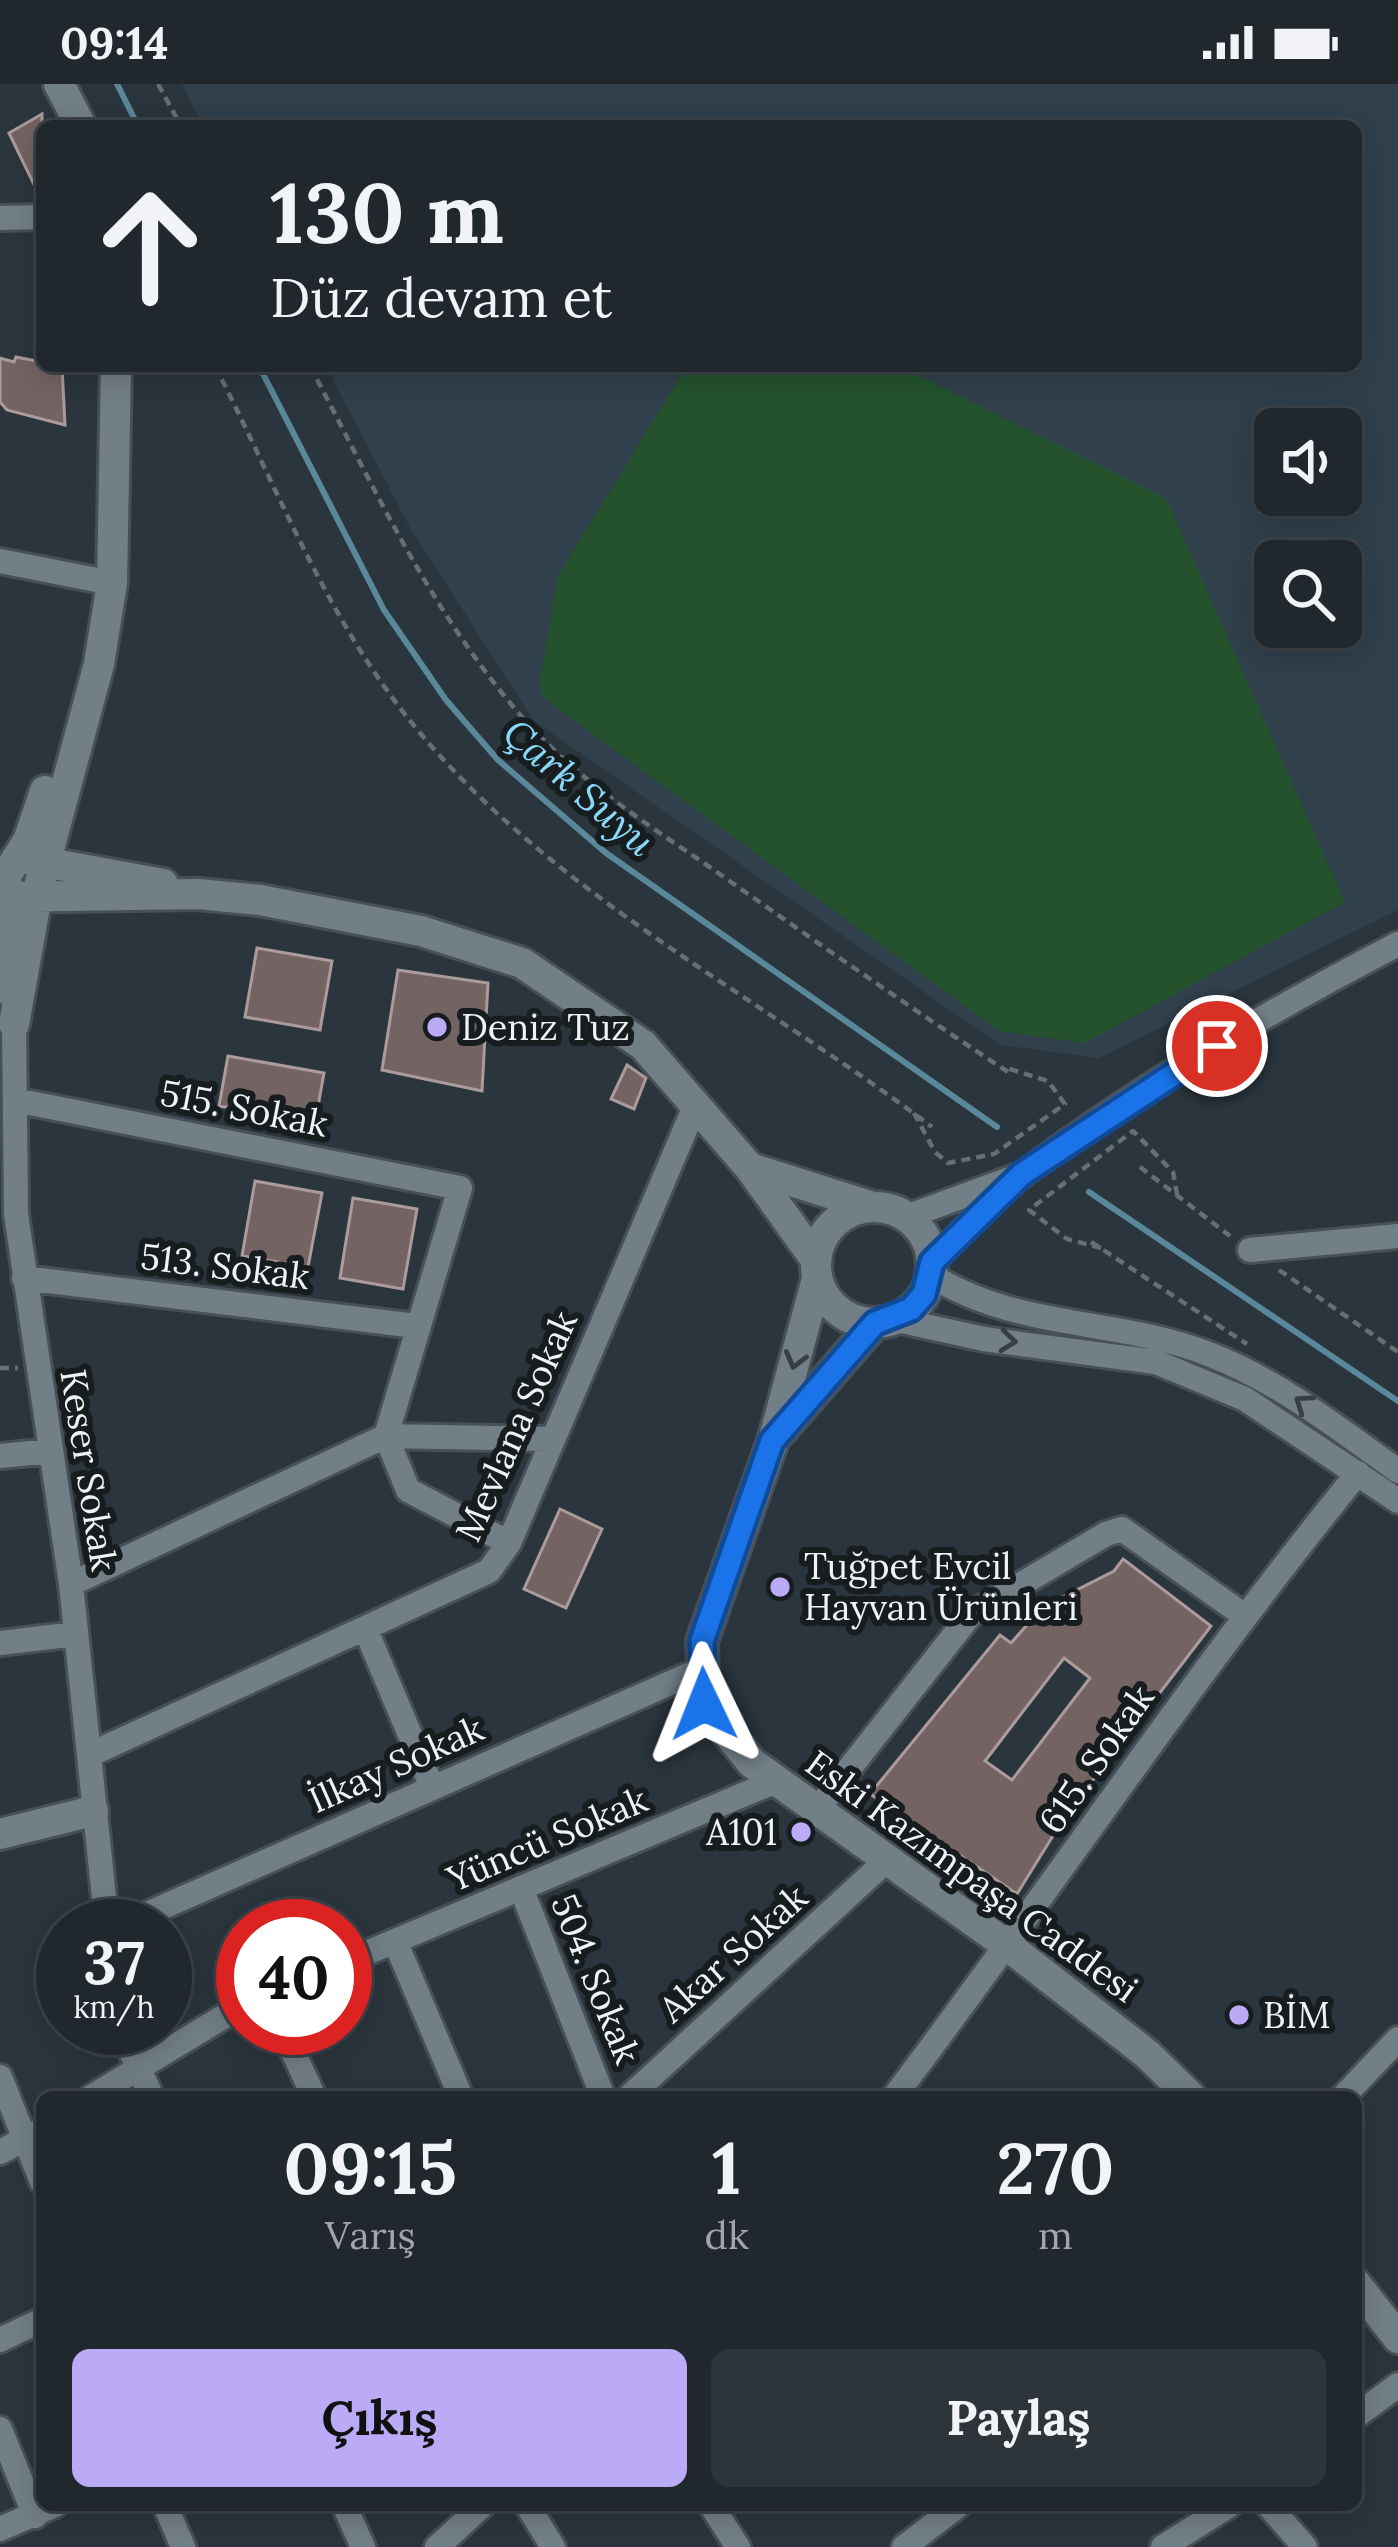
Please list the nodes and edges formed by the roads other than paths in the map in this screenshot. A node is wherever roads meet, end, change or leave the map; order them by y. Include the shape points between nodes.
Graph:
1 (59, 84) edge
2 (78, 120) edge
3 (36, 217) edge
4 (0, 218) edge
5 (116, 372) edge
6 (0, 561) edge
7 (112, 583) junction
8 (104, 615) junction
9 (6, 861) edge
10 (46, 862) junction
11 (197, 894) junction
12 (2, 897) edge
13 (36, 897) junction
14 (1398, 944) edge
15 (14, 1024) junction
16 (14, 1100) junction
17 (696, 1104) junction
18 (750, 1168) junction
19 (1022, 1174) junction
20 (874, 1207) junction
21 (8, 1214) edge
22 (906, 1216) junction
23 (1398, 1236) edge
24 (1250, 1250) road end
25 (932, 1268) junction
26 (817, 1269) junction
27 (24, 1278) junction
28 (884, 1321) junction
29 (416, 1326) junction
30 (386, 1436) junction
31 (553, 1439) junction
32 (772, 1441) junction
33 (50, 1451) junction
34 (0, 1456) edge
35 (1398, 1471) edge
36 (1358, 1472) junction
37 (1398, 1502) edge
38 (509, 1543) junction
39 (71, 1584) junction
40 (1242, 1614) junction
41 (365, 1628) junction
42 (75, 1634) junction
43 (0, 1643) edge
44 (702, 1669) junction
45 (89, 1754) junction
46 (776, 1781) junction
47 (432, 1787) junction
48 (816, 1810) junction
49 (93, 1811) junction
50 (0, 1834) edge
51 (886, 1861) junction
52 (521, 1888) junction
53 (104, 1899) edge
54 (181, 1899) edge
55 (395, 1941) junction
56 (1008, 1946) junction
57 (372, 1951) edge
58 (216, 2021) edge
59 (1398, 2039) edge
60 (132, 2055) edge
61 (295, 2055) edge
62 (137, 2066) junction
63 (0, 2077) edge
64 (100, 2091) edge
65 (149, 2091) edge
66 (311, 2091) edge
67 (458, 2091) edge
68 (601, 2091) edge
69 (635, 2091) edge
70 (899, 2091) edge
71 (1185, 2091) edge
72 (1349, 2091) edge
73 (22, 2142) edge
74 (36, 2170) edge
75 (1362, 2292) edge
76 (36, 2323) edge
77 (1397, 2336) edge
78 (0, 2340) edge
79 (1398, 2385) edge
80 (1362, 2412) edge
81 (0, 2429) edge
82 (36, 2495) edge
83 (45, 2511) edge
84 (168, 2511) edge
85 (347, 2511) edge
86 (478, 2511) edge
87 (531, 2511) edge
88 (716, 2511) edge
89 (951, 2511) edge
90 (1220, 2511) edge
91 (1273, 2511) edge
92 (0, 2529) edge
93 (449, 2542) edge
94 (183, 2547) edge
95 (364, 2547) edge
96 (553, 2547) edge
97 (738, 2547) edge
98 (904, 2547) edge
99 (1163, 2547) edge
100 (1305, 2547) edge

1 - 2 street
3 - 4 street
5 - 7 street
6 - 7 street
7 - 8 street
8 - 9 street via 28,841
8 - 10 street
9 - 10 street
9 - 12 street
10 - 11 street
10 - 13 street
11 - 13 street
11 - 17 street via 421,931 522,963 643,1045
12 - 13 street
12 - 15 street
13 - 15 street
14 - 19 street via 1182,1067
15 - 16 street, Keser Sokak
16 - 21 street, Keser Sokak
16 - 29 street, 515. Sokak via 460,1188
17 - 18 street
17 - 31 street, Mevlana Sokak
18 - 20 street
18 - 26 street
19 - 22 street
19 - 25 street
20 - 22 street
20 - 26 street via 841,1217 820,1243
21 - 27 street, Keser Sokak
22 - 25 street via 920,1228
23 - 24 street
25 - 28 street via 924,1294
35 -> 25 street via 1288,1393 1210,1354 1127,1330 1006,1312
26 - 28 street via 838,1311
26 -> 32 street, Eski Kazımpaşa Caddesi
27 - 29 street, 513. Sokak
27 - 33 street, Keser Sokak
28 - 32 street, Eski Kazımpaşa Caddesi
28 -> 36 street via 1156,1362 1245,1399
29 - 30 street
30 - 31 street
30 - 38 street via 408,1490
30 - 39 street
31 - 38 street, Mevlana Sokak
32 - 44 street, Eski Kazımpaşa Caddesi via 702,1641
33 - 34 street
33 - 39 street, Keser Sokak
36 - 37 street
36 - 40 street, 615. Sokak
38 - 41 street, Mevlana Sokak via 489,1571
39 - 42 street, Keser Sokak
40 - 48 street via 1122,1529 1106,1534 971,1614
40 - 56 street, 615. Sokak
41 - 45 street, Mevlana Sokak
41 - 47 street
42 - 43 street
42 - 45 street, Keser Sokak
44 - 46 street, Eski Kazımpaşa Caddesi via 704,1704
44 - 47 street, İlkay Sokak
45 - 49 street, Keser Sokak
46 - 48 street, Eski Kazımpaşa Caddesi
46 - 52 street, Yüncü Sokak
47 - 54 street, İlkay Sokak
48 - 51 street, Eski Kazımpaşa Caddesi
49 - 50 street
49 - 53 street, Keser Sokak
51 - 56 street, Eski Kazımpaşa Caddesi
51 - 69 street, Akar Sokak
52 - 55 street, Yüncü Sokak
52 - 68 street, 504. Sokak
55 - 57 street, Yüncü Sokak
55 - 67 street
56 - 70 street, 615. Sokak
56 - 71 street, Eski Kazımpaşa Caddesi
58 - 62 street
59 - 72 street
60 - 62 street
61 - 66 street
62 - 64 street
62 - 65 street
63 - 73 street
73 - 74 street
75 - 77 street
76 - 78 street
79 - 80 street
81 - 82 street
83 - 92 street
84 - 94 street
85 - 95 street
86 - 93 street
87 - 96 street
88 - 97 street
89 - 98 street
90 - 99 street
91 - 100 street

